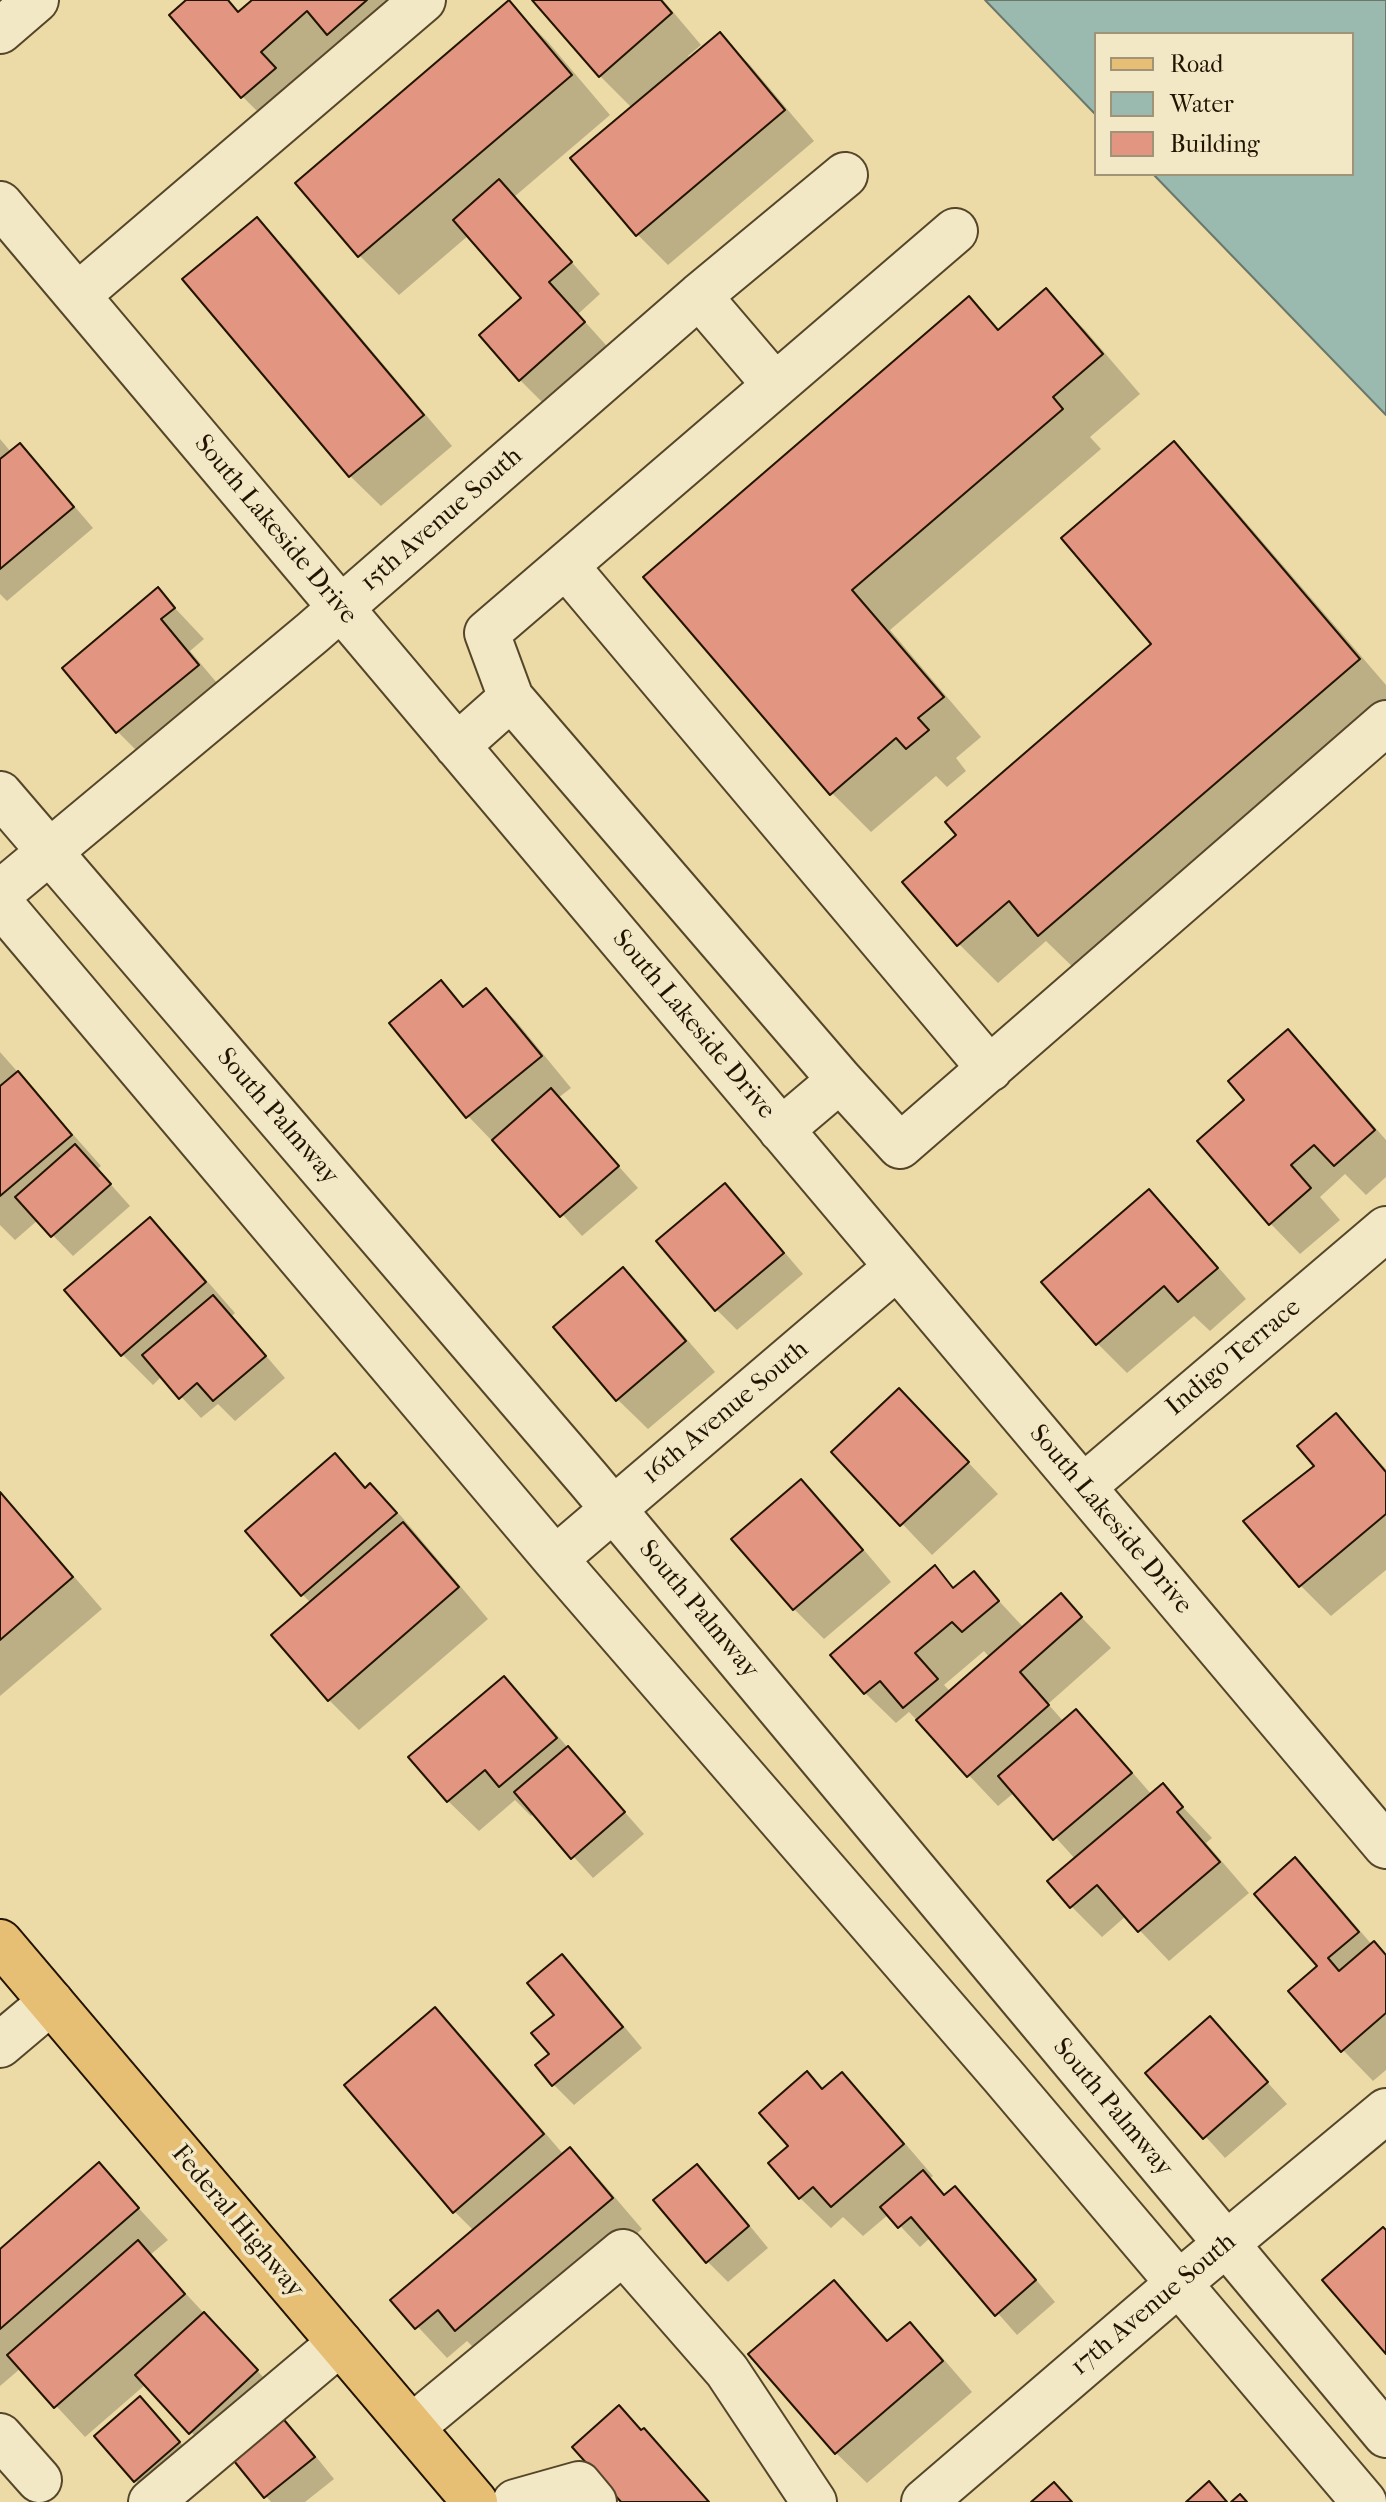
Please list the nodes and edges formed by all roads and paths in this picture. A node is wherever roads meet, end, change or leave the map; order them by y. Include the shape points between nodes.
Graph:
1 (36, 0) edge
2 (423, 0) edge
3 (0, 31) edge
4 (845, 175) dead end
5 (0, 204) edge
6 (955, 231) dead end
7 (78, 295) junction
8 (699, 296) junction
9 (775, 385) junction
10 (566, 566) junction
11 (341, 607) junction
12 (511, 698) junction
13 (1386, 723) edge
14 (457, 746) junction
15 (0, 794) edge
16 (50, 852) junction
17 (0, 893) edge
18 (0, 903) edge
19 (990, 1069) junction
20 (840, 1080) junction
21 (781, 1130) junction
22 (1386, 1229) edge
23 (897, 1267) junction
24 (1083, 1487) junction
25 (613, 1509) junction
26 (555, 1559) junction
27 (1386, 1846) edge
28 (0, 1942) edge
29 (51, 2002) junction
30 (0, 2045) edge
31 (1386, 2111) edge
32 (1226, 2244) junction
33 (1179, 2283) junction
34 (340, 2343) junction
35 (412, 2427) junction
36 (1386, 2435) edge
37 (0, 2436) edge
38 (39, 2480) dead end
39 (151, 2502) edge
40 (475, 2502) edge
41 (515, 2502) edge
42 (594, 2502) edge
43 (814, 2502) edge
44 (924, 2502) edge
45 (1364, 2502) edge

1 - 3 street
2 - 7 street
4 - 8 street, 15th Avenue South
5 - 7 street, South Lakeside Drive
6 - 9 street
7 - 11 street, South Lakeside Drive
8 - 9 street
8 - 11 street, 15th Avenue South
9 - 10 street
10 - 12 street via 487,633
10 - 19 street
11 - 14 street, South Lakeside Drive
11 - 16 street, 15th Avenue South
12 - 14 street
12 - 20 street
13 - 19 street
14 - 21 street, South Lakeside Drive
15 - 16 street, South Palmway
16 - 17 street, 15th Avenue South
16 - 25 street, South Palmway
18 - 26 street
19 - 20 street via 900,1146
20 - 21 street
21 - 23 street, South Lakeside Drive
22 - 24 street, Indigo Terrace
23 - 24 street, South Lakeside Drive
23 - 25 street, 16th Avenue South
24 - 27 street, South Lakeside Drive
25 - 26 street, 16th Avenue South
25 - 32 street, South Palmway
26 - 33 street
28 - 29 main road, Federal Highway
29 - 30 street
29 - 34 main road, Federal Highway
31 - 32 street, 17th Avenue South
32 - 33 street, 17th Avenue South
32 - 36 street, South Palmway
33 - 44 street, 17th Avenue South
33 - 45 street
34 - 35 main road, Federal Highway
34 - 39 street
35 - 40 main road, Federal Highway
35 - 43 street via 623,2252 727,2371
37 - 38 street
41 - 42 street via 579,2484

